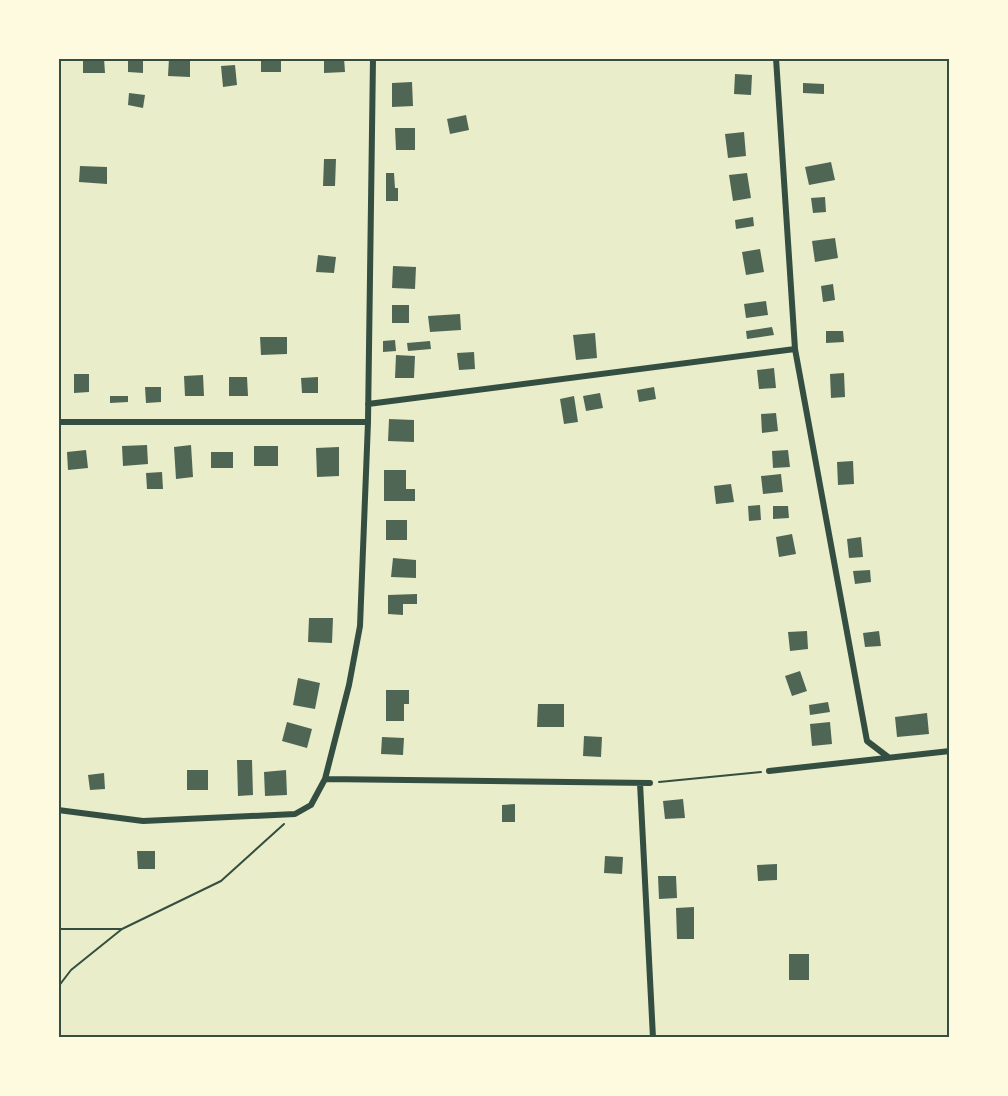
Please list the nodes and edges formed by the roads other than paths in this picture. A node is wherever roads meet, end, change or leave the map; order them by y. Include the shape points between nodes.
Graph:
1 (374, 58) edge
2 (776, 58) edge
3 (795, 349) junction
4 (368, 404) junction
5 (58, 422) edge
6 (368, 422) junction
7 (950, 751) edge
8 (888, 757) junction
9 (769, 771) road end
10 (325, 779) junction
11 (640, 783) junction
12 (650, 783) road end
13 (58, 810) edge
14 (653, 1038) edge

1 - 4 street
2 - 3 street
3 - 4 street
3 - 8 street via 867,741
4 - 6 street
5 - 6 street
6 - 10 street via 360,626
7 - 8 street
8 - 9 street
10 - 11 street
10 - 13 street via 311,805 295,814 143,821
11 - 12 street
11 - 14 street

